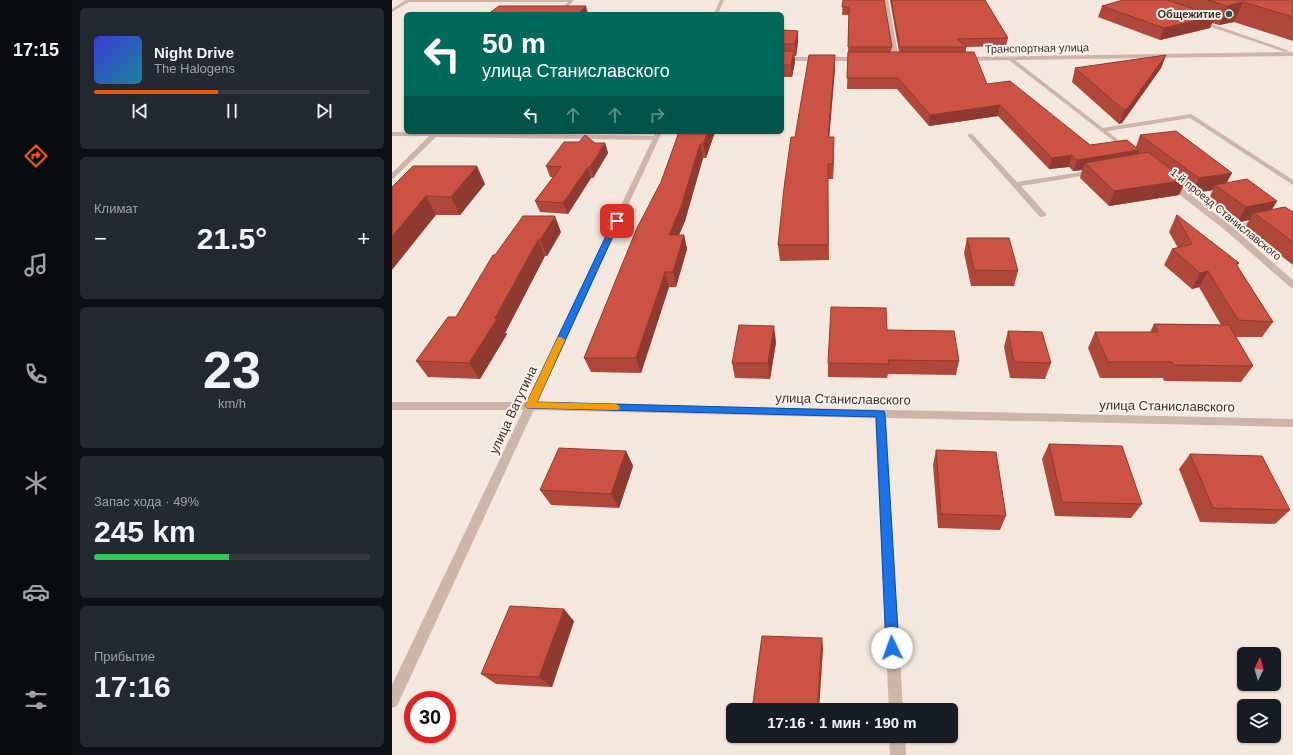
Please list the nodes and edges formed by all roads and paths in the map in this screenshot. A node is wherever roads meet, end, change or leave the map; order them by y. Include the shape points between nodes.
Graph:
1 (572, 0) edge
2 (722, 0) edge
3 (886, 0) edge
4 (392, 11) edge
5 (560, 12) edge
6 (717, 12) edge
7 (1195, 20) edge
8 (1293, 53) edge
9 (1011, 58) junction
10 (784, 59) edge
11 (866, 59) edge
12 (888, 59) edge
13 (896, 59) junction
14 (904, 59) edge
15 (958, 59) edge
16 (1102, 130) junction
17 (392, 134) edge
18 (404, 134) edge
19 (434, 134) edge
20 (546, 134) edge
21 (657, 135) edge
22 (970, 136) dead end
23 (1133, 154) edge
24 (1099, 171) edge
25 (392, 177) edge
26 (1163, 177) edge
27 (1293, 183) edge
28 (1015, 185) junction
29 (1043, 215) dead end
30 (1264, 221) edge
31 (1228, 228) junction
32 (1293, 284) edge
33 (392, 406) edge
34 (530, 406) junction
35 (880, 414) junction
36 (1293, 423) edge
37 (392, 701) edge
38 (896, 703) edge
39 (897, 743) edge
40 (898, 755) edge

1 - 4 street via 408,1
1 - 5 street
2 - 6 street
3 - 13 street
7 - 8 street
8 - 9 street, Транспортная улица
9 - 15 street, Транспортная улица
9 - 16 street
10 - 11 street
12 - 13 street
13 - 14 street
16 - 23 street
16 - 27 street via 1191,116
17 - 18 street
19 - 25 street
20 - 21 street
21 - 34 street, улица Ватутина
22 - 28 street
24 - 28 street
26 - 31 street, 1-й проезд Станиславского
28 - 29 street
30 - 31 street
31 - 32 street, 1-й проезд Станиславского
33 - 34 street, улица Станиславского
34 - 35 street, улица Станиславского
34 - 37 street, улица Ватутина
35 - 36 street, улица Станиславского
35 - 38 street
39 - 40 street

